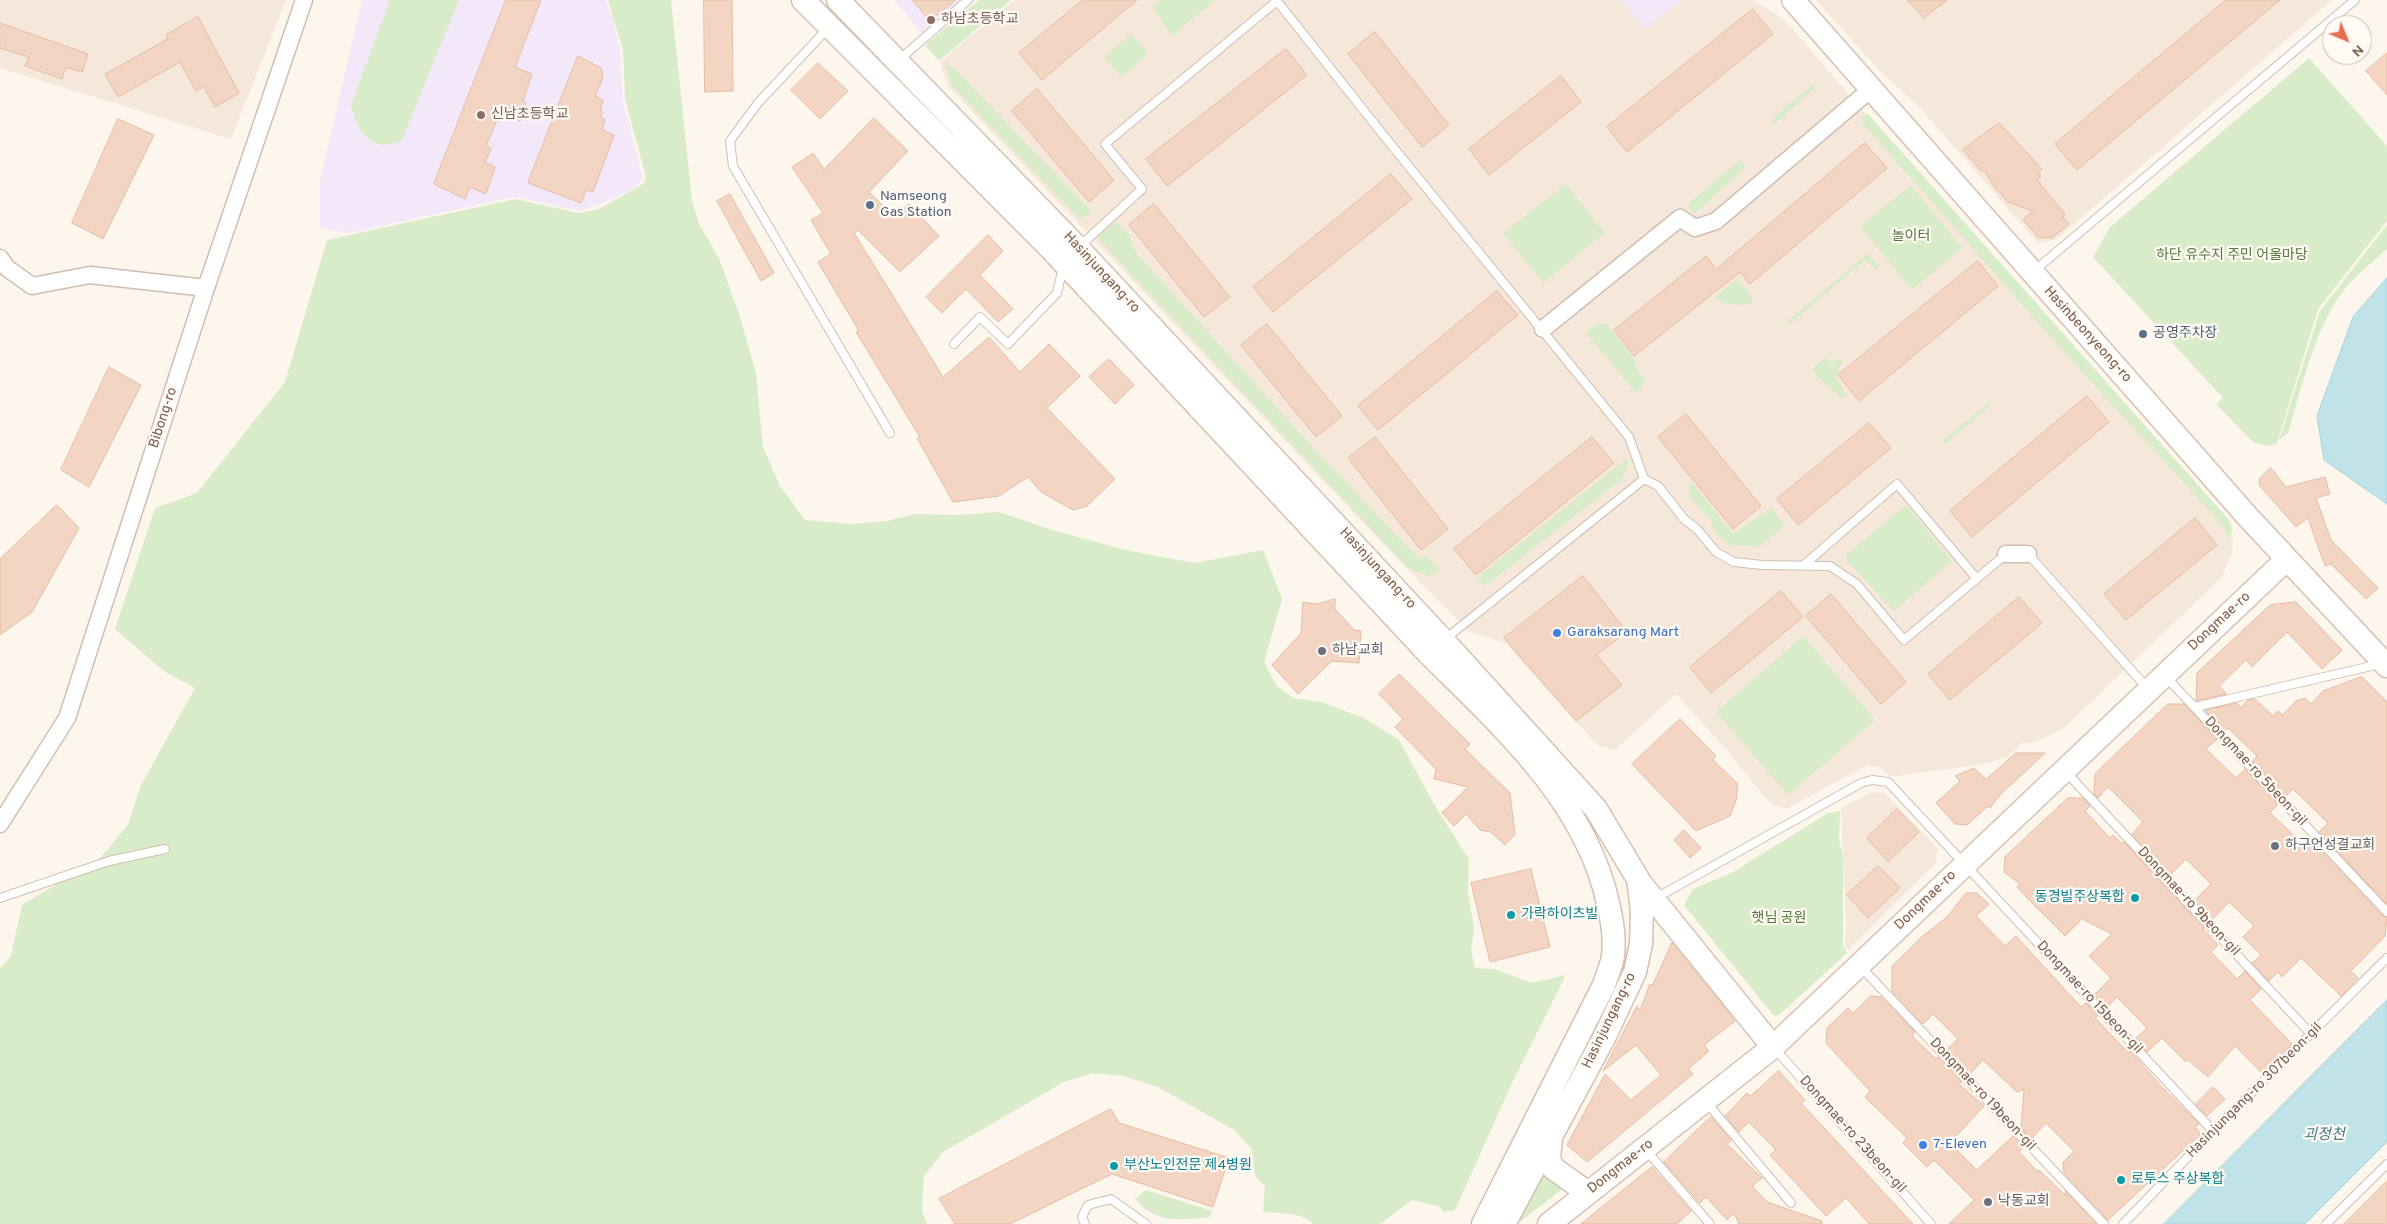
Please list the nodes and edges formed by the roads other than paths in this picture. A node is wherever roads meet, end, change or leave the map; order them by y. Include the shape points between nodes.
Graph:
1 (304, 0) edge
2 (804, 0) edge
3 (968, 0) edge
4 (1793, 0) edge
5 (2355, 0) edge
6 (843, 5) edge
7 (830, 26) junction
8 (897, 62) junction
9 (880, 77) junction
10 (1872, 89) junction
11 (1071, 255) junction
12 (0, 258) edge
13 (2032, 272) junction
14 (206, 288) junction
15 (1543, 329) junction
16 (954, 344) dead end
17 (890, 433) dead end
18 (1644, 479) junction
19 (2006, 554) joint
20 (2028, 554) joint
21 (2287, 559) junction
22 (1804, 565) junction
23 (1977, 579) junction
24 (1436, 647) junction
25 (2385, 664) edge
26 (2157, 682) junction
27 (2195, 708) junction
28 (2064, 770) junction
29 (0, 824) edge
30 (165, 849) dead end
31 (1965, 864) junction
32 (1638, 879) junction
33 (0, 898) edge
34 (1654, 899) junction
35 (2387, 912) edge
36 (2387, 958) edge
37 (1859, 965) junction
38 (2311, 1034) junction
39 (1773, 1047) junction
40 (1704, 1101) junction
41 (2213, 1131) junction
42 (1551, 1137) junction
43 (1645, 1148) junction
44 (2387, 1164) edge
45 (1588, 1193) junction
46 (1791, 1203) dead end
47 (1556, 1222) edge
48 (1085, 1224) edge
49 (1146, 1224) edge
50 (1483, 1224) edge
51 (1504, 1224) edge
52 (1710, 1224) edge
53 (1931, 1224) edge
54 (2104, 1224) edge
55 (2123, 1224) edge
56 (2326, 1224) edge

1 - 14 street, Bibong-ro
2 - 7 street, Hasinjungang-ro
3 - 8 lane
4 - 10 street, Hasinbeonyeong-ro
5 - 13 lane
6 - 7 street
6 - 8 street, Hasinjungang-ro
7 - 9 street, Hasinjungang-ro
7 - 17 lane via 758,103 730,141 733,166
8 - 9 street
8 - 11 street, Hasinjungang-ro
9 - 11 street, Hasinjungang-ro
10 - 13 street, Hasinbeonyeong-ro
10 - 15 street via 1716,221 1695,228 1680,218
11 - 15 lane via 1142,189 1105,144 1277,1
11 - 16 lane via 1057,294 1008,344 980,317
11 - 24 street, Hasinjungang-ro
12 - 14 street via 7,268 32,286 90,275
13 - 21 street, Hasinbeonyeong-ro
14 - 29 street, Bibong-ro via 68,718
15 - 18 lane via 1629,437
18 - 22 lane via 1658,486 1716,552 1734,562
18 - 24 lane
19 - 20 street
19 - 23 lane
20 - 26 lane, Dongmae-ro 5beon-gil
21 - 25 street, Hasinbeonyeong-ro
21 - 26 street, Dongmae-ro
22 - 23 lane via 1830,566 1857,584 1904,640
22 - 23 lane via 1897,484
24 - 32 street, Hasinjungang-ro via 1596,809
24 - 50 street, Hasinjungang-ro via 1557,792 1581,831 1600,872 1611,916 1613,955 1604,985
25 - 27 lane
26 - 27 lane, Dongmae-ro 5beon-gil
26 - 28 street, Dongmae-ro
27 - 35 lane, Dongmae-ro 5beon-gil
28 - 31 street, Dongmae-ro
28 - 38 lane, Dongmae-ro 9beon-gil
30 - 33 lane via 109,861
31 - 34 lane, Dongmae-ro 15beon-gil via 1888,782 1872,780 1844,792
31 - 37 street, Dongmae-ro
31 - 41 lane, Dongmae-ro 15beon-gil
32 - 34 street
32 - 42 street, Hasinjungang-ro via 1642,911 1641,944 1635,972
34 - 39 street
36 - 38 lane, Hasinjungang-ro 307beon-gil
37 - 39 street, Dongmae-ro
37 - 54 lane, Dongmae-ro 19beon-gil
38 - 41 lane, Hasinjungang-ro 307beon-gil
39 - 40 street, Dongmae-ro
39 - 53 lane, Dongmae-ro 23beon-gil
40 - 43 street, Dongmae-ro
40 - 46 lane
41 - 55 lane, Hasinjungang-ro 307beon-gil
42 - 45 street via 1549,1158 1553,1168
42 - 51 street, Hasinjungang-ro
43 - 45 street, Dongmae-ro
43 - 52 lane
44 - 56 lane
45 - 47 street, Dongmae-ro
48 - 49 lane via 1082,1217 1088,1205 1111,1200

